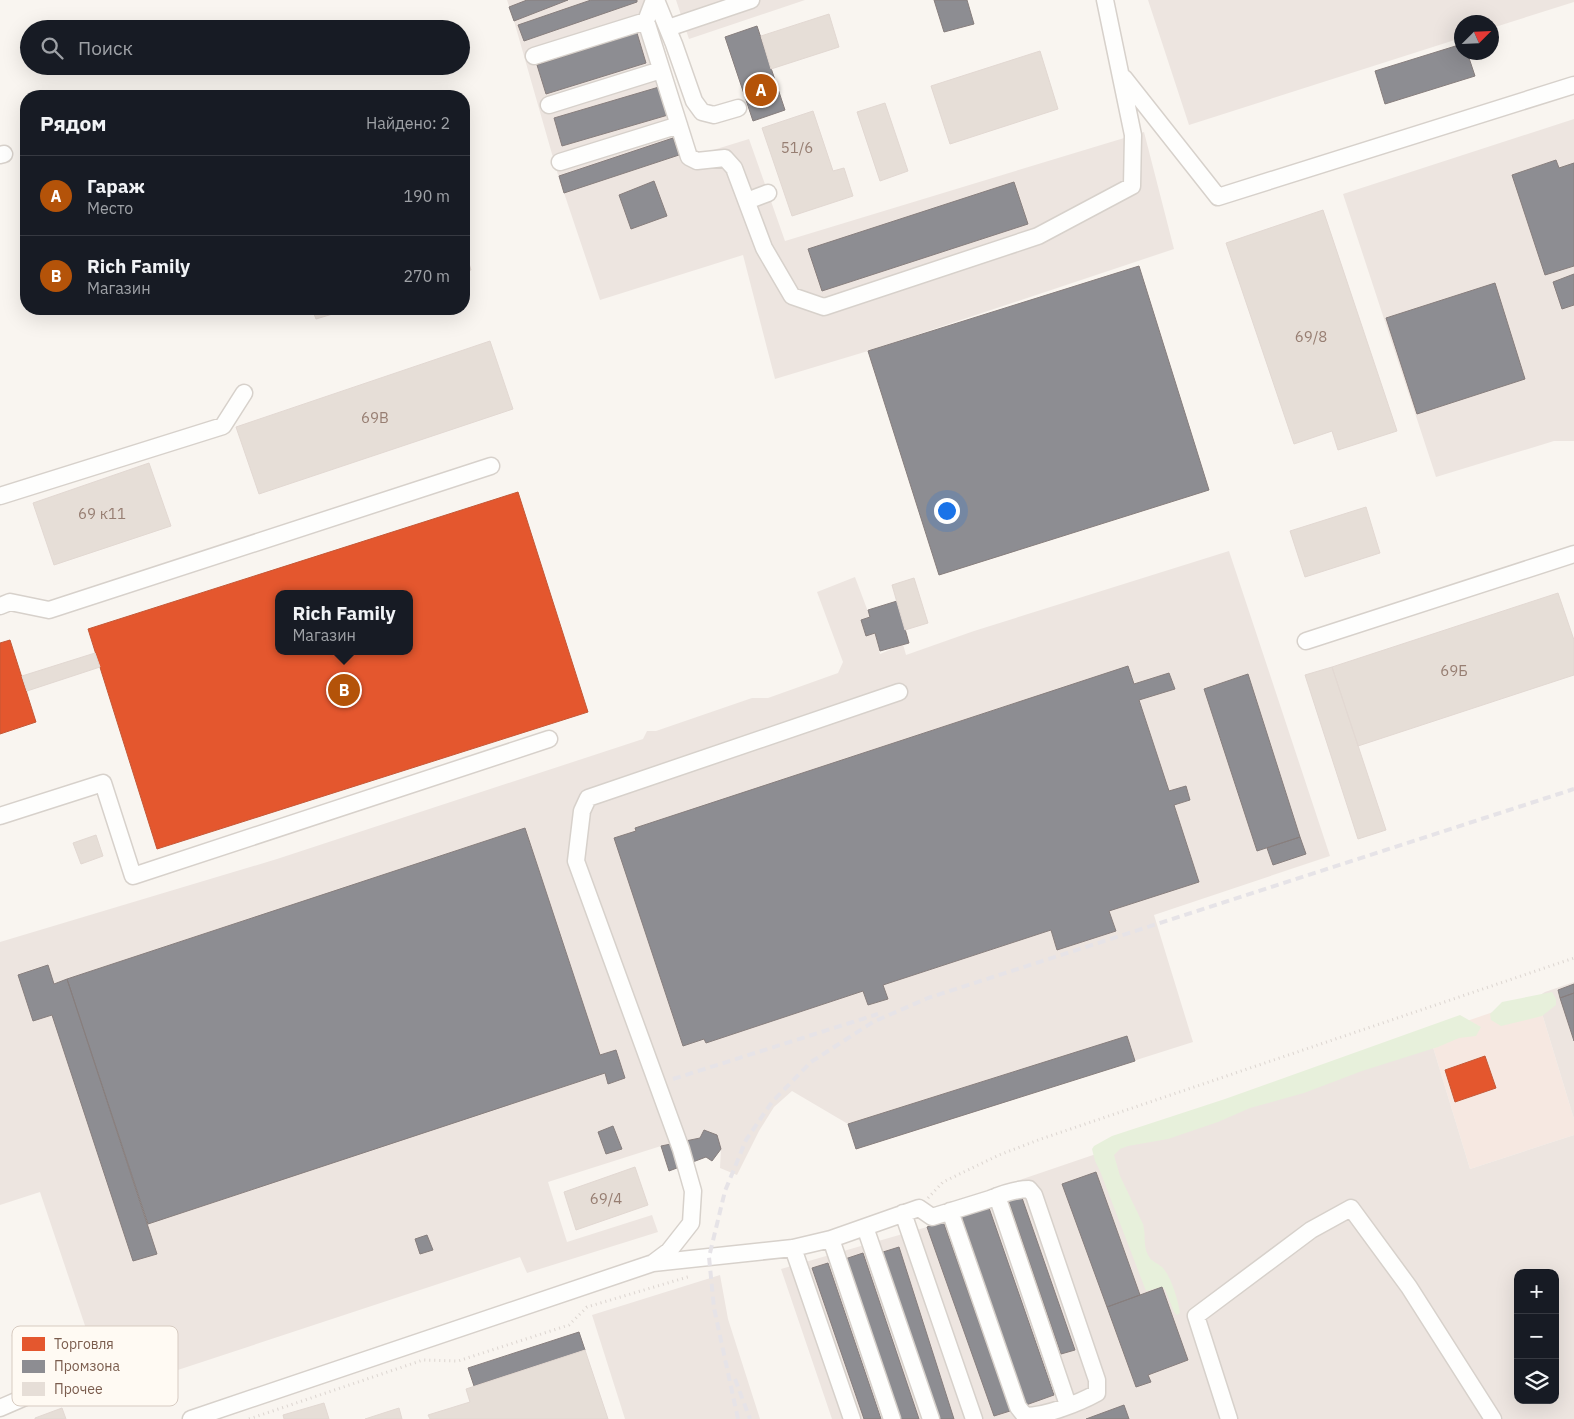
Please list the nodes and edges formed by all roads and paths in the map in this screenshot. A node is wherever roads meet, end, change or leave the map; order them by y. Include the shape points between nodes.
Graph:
1 (655, 0) edge
2 (751, 0) edge
3 (1105, 0) edge
4 (646, 21) junction
5 (668, 28) junction
6 (534, 56) dead end
7 (662, 70) junction
8 (1122, 76) junction
9 (1574, 85) edge
10 (549, 106) dead end
11 (738, 108) dead end
12 (679, 125) junction
13 (560, 162) dead end
14 (768, 193) dead end
15 (747, 201) junction
16 (244, 393) dead end
17 (491, 466) dead end
18 (0, 496) edge
19 (1574, 554) edge
20 (0, 606) edge
21 (1306, 641) dead end
22 (899, 692) dead end
23 (549, 739) dead end
24 (0, 816) edge
25 (1574, 958) edge
26 (997, 1196) junction
27 (919, 1208) junction
28 (950, 1211) junction
29 (904, 1213) junction
30 (865, 1226) junction
31 (831, 1239) junction
32 (793, 1248) junction
33 (653, 1263) junction
34 (691, 1276) dead end
35 (12, 1403) edge
36 (1068, 1405) junction
37 (0, 1408) edge
38 (191, 1419) edge
39 (249, 1419) edge
40 (852, 1419) edge
41 (892, 1419) edge
42 (930, 1419) edge
43 (974, 1419) edge
44 (1229, 1419) edge
45 (1493, 1419) edge

1 - 4 lane
1 - 5 lane
2 - 5 lane
3 - 8 lane
4 - 6 lane
4 - 7 lane
5 - 11 lane via 694,101 702,112 714,115
7 - 10 lane
7 - 12 lane
8 - 9 lane via 1218,198
8 - 15 lane via 1133,135 1132,186 1038,236 889,286 824,307 792,296 764,248
12 - 13 lane
12 - 15 lane via 689,157 697,161 725,158 734,168
14 - 15 lane
16 - 18 lane via 223,426
17 - 20 lane via 49,610 10,602
19 - 21 lane
22 - 33 lane via 588,798 582,811 576,861 693,1191 691,1223 669,1251
23 - 24 lane via 133,876 102,783
25 - 27 path via 999,1155 943,1182
26 - 28 lane
26 - 36 lane
26 - 36 lane via 1020,1189 1028,1189 1034,1195 1097,1380 1097,1392
27 - 28 lane via 932,1217
27 - 29 lane
28 - 36 lane via 1018,1407 1025,1416 1036,1416
29 - 30 lane
29 - 43 lane
30 - 31 lane
30 - 42 lane
31 - 32 lane
31 - 41 lane
32 - 33 lane
32 - 40 lane
33 - 38 lane
34 - 39 path via 587,1307 569,1325 458,1361 423,1360
35 - 37 lane
44 - 45 lane via 1196,1316 1311,1230 1350,1208 1409,1287

